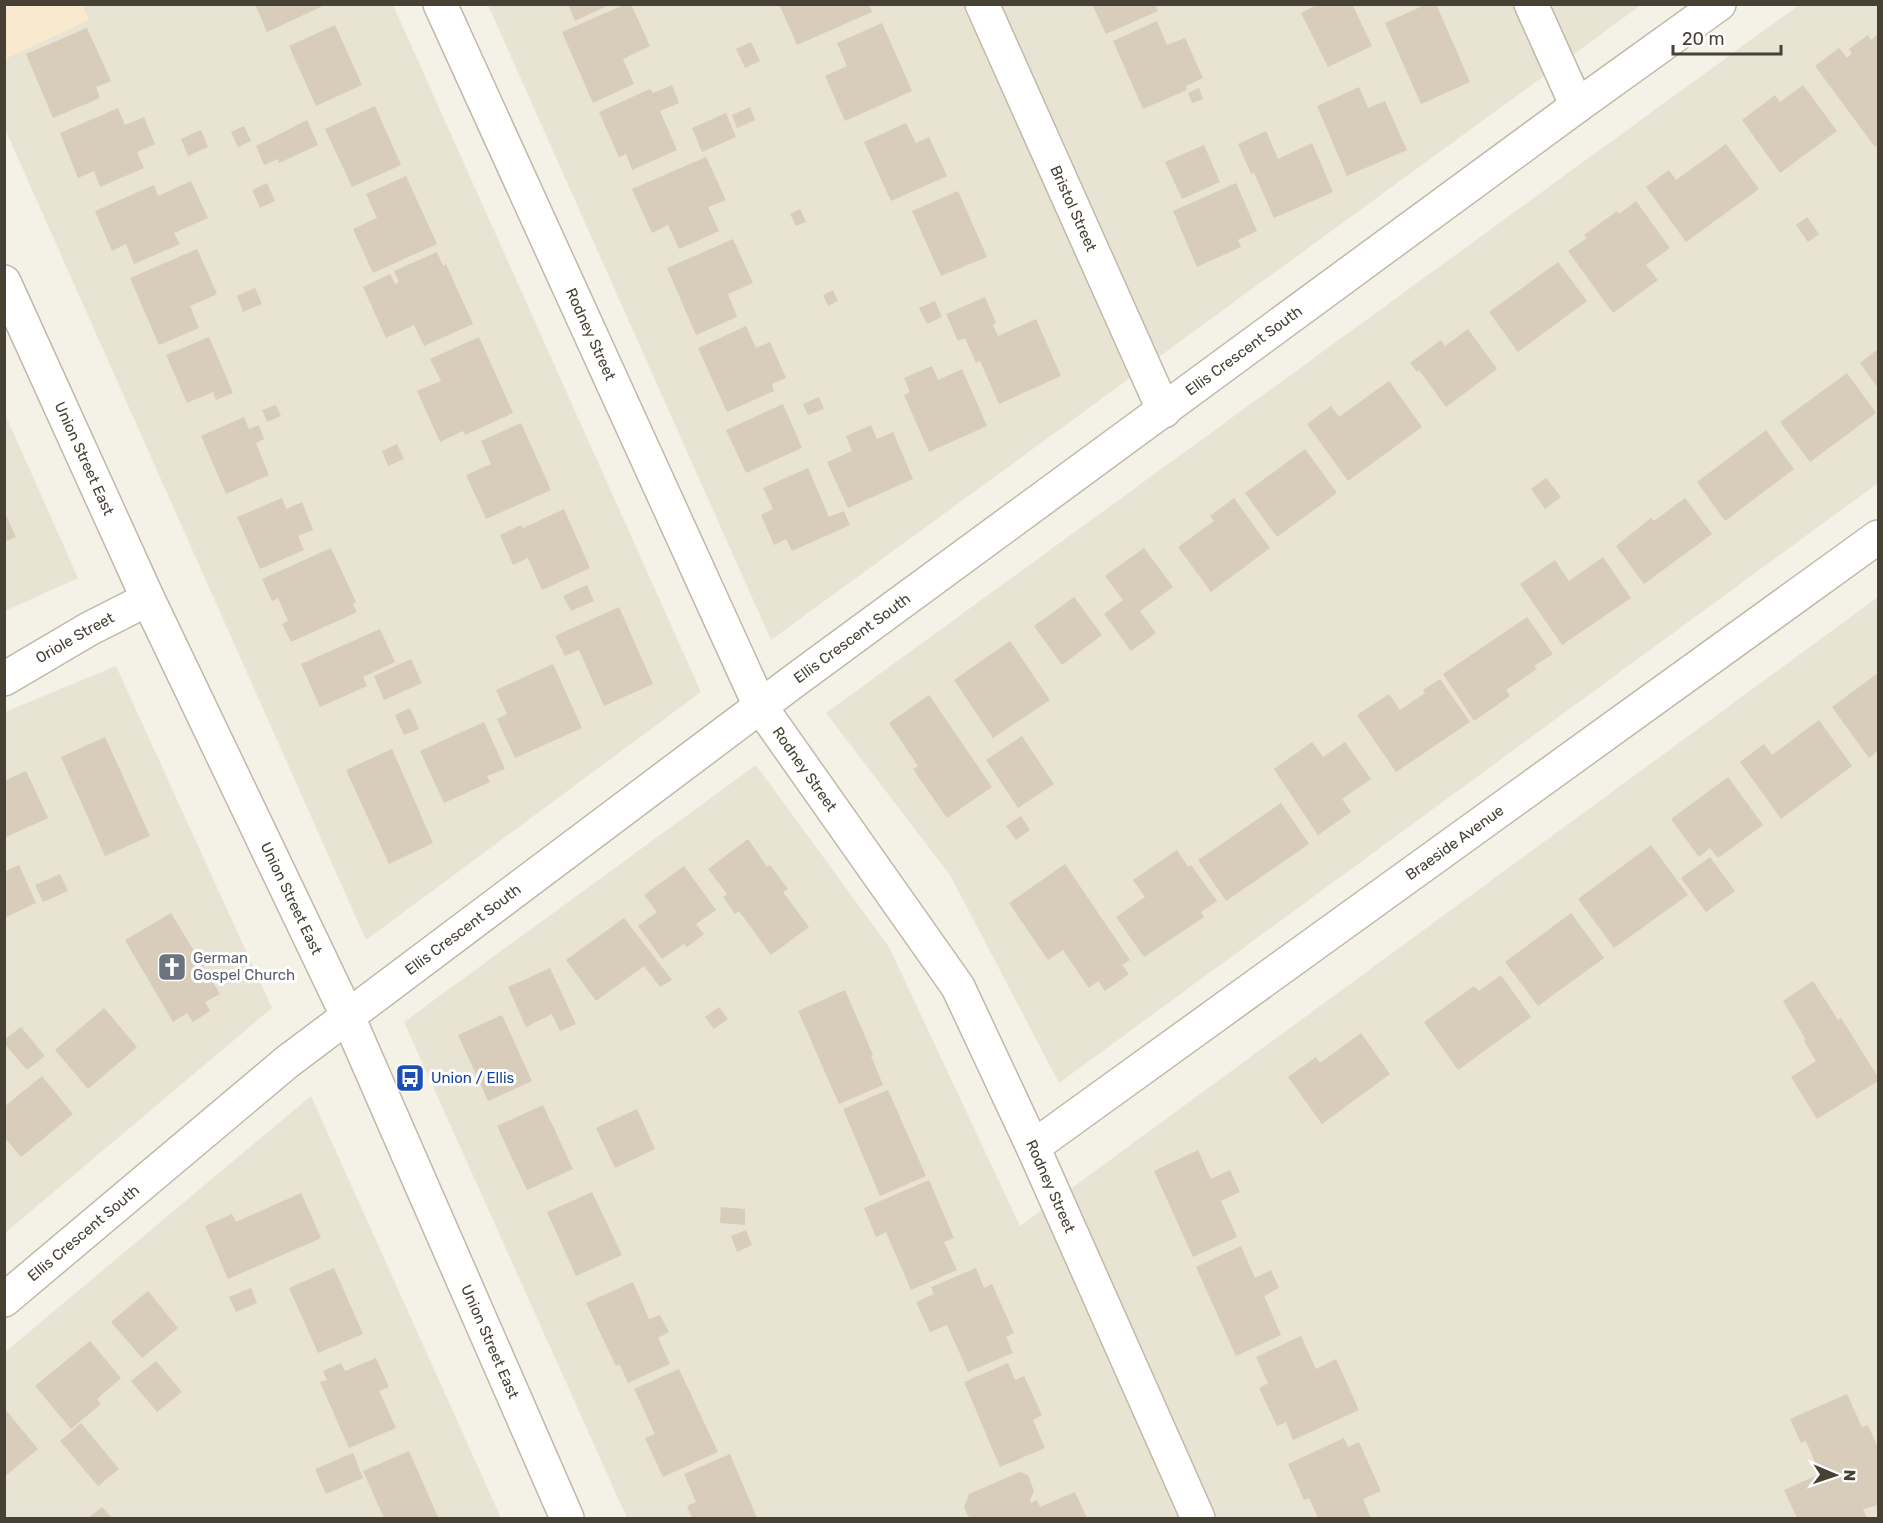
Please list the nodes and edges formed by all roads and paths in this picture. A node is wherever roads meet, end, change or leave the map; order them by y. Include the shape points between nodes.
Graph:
1 (440, 4) edge
2 (982, 4) edge
3 (1532, 4) edge
4 (1719, 4) edge
5 (1578, 106) junction
6 (4, 282) edge
7 (1164, 411) junction
8 (1878, 537) edge
9 (148, 599) junction
10 (4, 679) edge
11 (760, 706) junction
12 (348, 1017) junction
13 (1033, 1147) junction
14 (4, 1300) edge
15 (567, 1518) edge
16 (1198, 1518) edge

1 - 11 street, Rodney Street
2 - 7 street, Bristol Street
3 - 5 street
4 - 5 street, Ellis Crescent South
5 - 7 street, Ellis Crescent South
6 - 9 street, Union Street East
7 - 11 street, Ellis Crescent South
8 - 13 street, Braeside Avenue
9 - 10 street, Oriole Street via 89,628
9 - 12 street, Union Street East
11 - 12 street, Ellis Crescent South
11 - 13 street, Rodney Street via 958,987
12 - 14 street, Ellis Crescent South via 287,1062
12 - 15 street, Union Street East
13 - 16 street, Rodney Street

